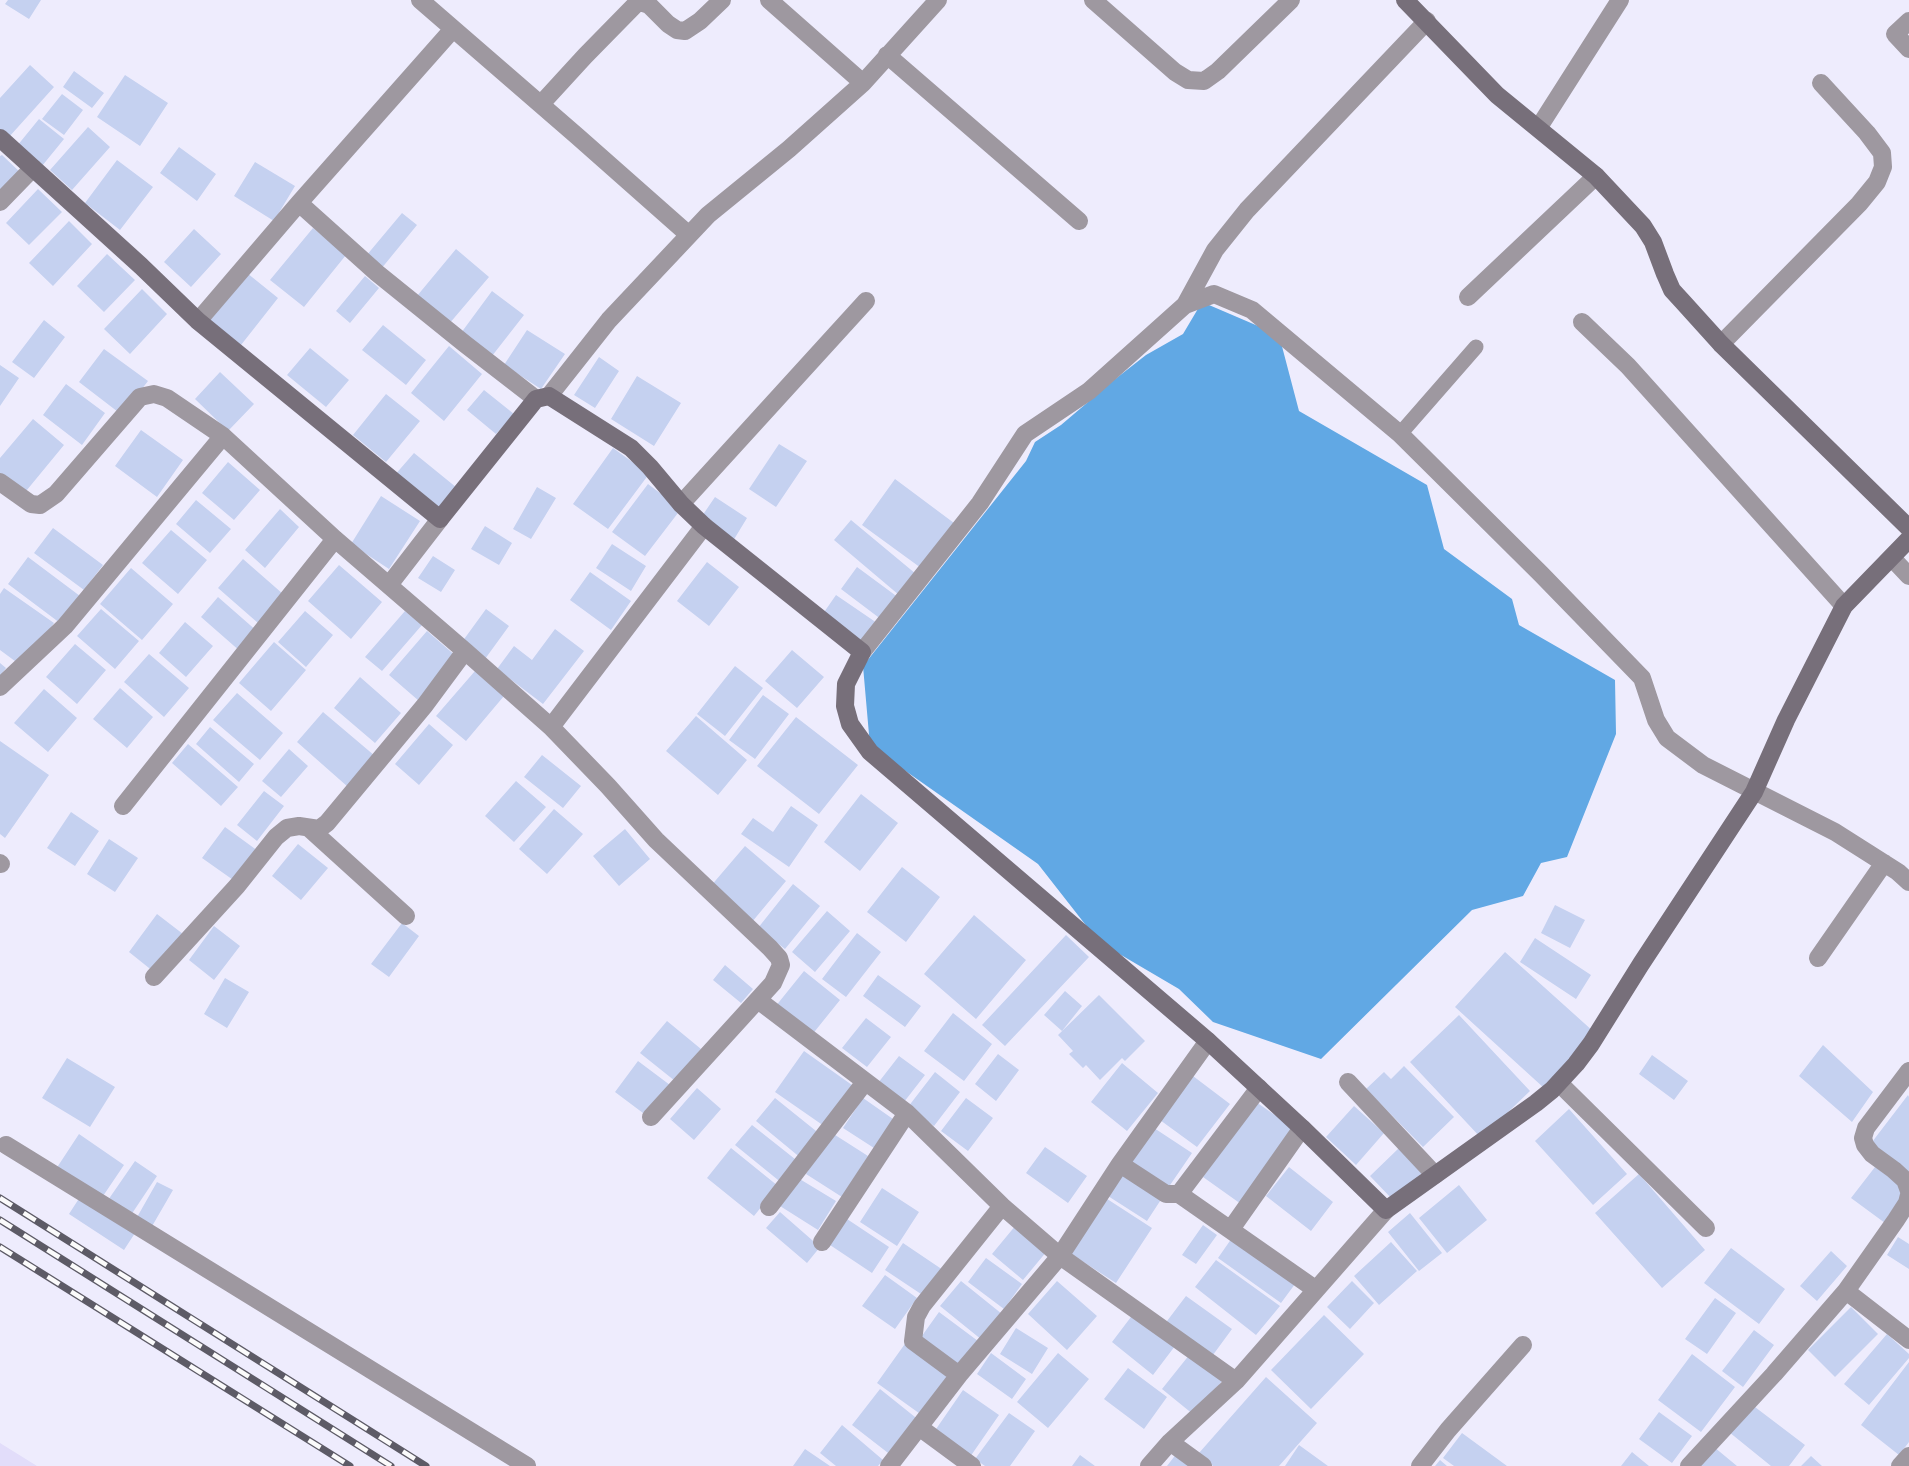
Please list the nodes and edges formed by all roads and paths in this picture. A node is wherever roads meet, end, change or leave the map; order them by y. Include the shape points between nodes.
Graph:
1 (420, 0) edge
2 (722, 0) edge
3 (769, 0) edge
4 (938, 0) edge
5 (1093, 0) edge
6 (1291, 0) edge
7 (1405, 0) edge
8 (1616, 2) edge
9 (649, 3) edge
10 (1427, 21) junction
11 (1909, 21) edge
12 (453, 29) junction
13 (1909, 49) edge
14 (887, 55) junction
15 (863, 83) junction
16 (1821, 83) dead end
17 (541, 104) junction
18 (1539, 127) junction
19 (0, 138) edge
20 (33, 168) junction
21 (1596, 176) junction
22 (0, 202) edge
23 (299, 203) junction
24 (1080, 221) dead end
25 (689, 235) junction
26 (1468, 297) dead end
27 (866, 301) dead end
28 (1185, 305) junction
29 (198, 321) junction
30 (1582, 322) dead end
31 (1722, 344) junction
32 (1476, 346) dead end
33 (542, 397) junction
34 (1400, 434) junction
35 (223, 436) junction
36 (0, 482) edge
37 (681, 504) junction
38 (440, 519) junction
39 (704, 526) junction
40 (1909, 528) edge
41 (335, 539) junction
42 (1909, 539) edge
43 (1892, 558) junction
44 (1909, 576) edge
45 (389, 585) junction
46 (1844, 606) junction
47 (465, 651) junction
48 (862, 652) junction
49 (0, 687) edge
50 (551, 727) junction
51 (1754, 792) junction
52 (123, 806) dead end
53 (309, 828) junction
54 (1884, 863) junction
55 (1909, 882) edge
56 (406, 916) dead end
57 (1818, 958) dead end
58 (154, 977) dead end
59 (758, 1000) junction
60 (1208, 1041) junction
61 (1909, 1071) edge
62 (865, 1082) junction
63 (1348, 1082) dead end
64 (1559, 1083) junction
65 (1259, 1088) junction
66 (907, 1113) junction
67 (651, 1118) dead end
68 (1302, 1128) junction
69 (6, 1145) dead end
70 (1120, 1164) junction
71 (1435, 1175) junction
72 (1909, 1193) edge
73 (1179, 1194) junction
74 (1002, 1206) junction
75 (769, 1207) dead end
76 (1386, 1210) junction
77 (1706, 1228) dead end
78 (1231, 1229) junction
79 (822, 1242) dead end
80 (1060, 1256) junction
81 (1315, 1290) junction
82 (1846, 1291) junction
83 (1909, 1340) edge
84 (1522, 1346) dead end
85 (959, 1375) junction
86 (1236, 1381) junction
87 (919, 1427) junction
88 (1170, 1442) junction
89 (1909, 1457) edge
90 (527, 1466) edge
91 (889, 1466) edge
92 (972, 1466) edge
93 (1149, 1466) edge
94 (1203, 1466) edge
95 (1420, 1466) edge
96 (1689, 1466) edge
97 (1900, 1466) edge

1 - 12 street
2 - 9 street via 684,32 668,24
3 - 15 street
4 - 14 street
5 - 6 street via 1175,72 1188,80 1204,81
7 - 10 street
8 - 18 street
9 - 17 street via 640,2 630,9
10 - 18 street via 1497,95
10 - 28 street via 1247,210 1215,250
11 - 13 street via 1895,34
12 - 17 street
12 - 23 street
14 - 15 street
14 - 24 street
15 - 25 street
16 - 31 street via 1882,153 1883,167 1877,182 1859,204
17 - 25 street
18 - 21 street
19 - 20 street
20 - 22 street
20 - 29 street
21 - 26 street
21 - 31 street via 1643,226 1672,290
23 - 29 street
23 - 33 street via 377,273
25 - 33 street
27 - 37 street
28 - 34 street via 1214,294 1252,310
28 - 48 street via 1089,391 1025,434 980,503
29 - 38 street
30 - 46 street via 1628,366
31 - 40 street
32 - 34 lane
33 - 37 street via 631,448
33 - 38 street
34 - 51 street via 1642,678 1656,720 1667,738 1703,765
35 - 36 street via 167,398 154,394 140,397 56,494 40,505 31,504
35 - 41 street
35 - 49 street via 65,626
37 - 39 street
38 - 45 street
39 - 48 street
39 - 50 street
41 - 45 street
41 - 52 street
42 - 43 street
43 - 44 street
43 - 46 street
45 - 47 street
46 - 51 street
47 - 50 street
47 - 53 street via 327,824 319,829
48 - 60 street via 846,684 845,706 850,724 870,752
50 - 59 street via 656,840 779,958 778,974
51 - 54 street via 1835,832
51 - 64 street via 1591,1044
53 - 56 street
53 - 58 street via 287,828 276,837
54 - 55 street
54 - 57 street
59 - 62 street
59 - 67 street
60 - 65 street
60 - 70 street
61 - 72 street via 1866,1128 1863,1138 1872,1154 1905,1180
62 - 66 street
62 - 75 street
63 - 71 street
64 - 71 street
64 - 77 street
65 - 68 street
65 - 73 street
66 - 74 street
66 - 79 street
68 - 76 street
68 - 78 street
69 - 90 street
70 - 73 street via 1166,1194
70 - 80 street
71 - 76 street
72 - 82 street via 1907,1203
73 - 78 street
74 - 80 street
74 - 85 street via 916,1317 913,1341
76 - 81 street
78 - 81 street
80 - 85 street
80 - 86 street
81 - 86 street
82 - 83 street
82 - 96 street
84 - 95 street
85 - 87 street
86 - 88 street
87 - 91 street
87 - 92 street
88 - 93 street
88 - 94 street
89 - 97 street

